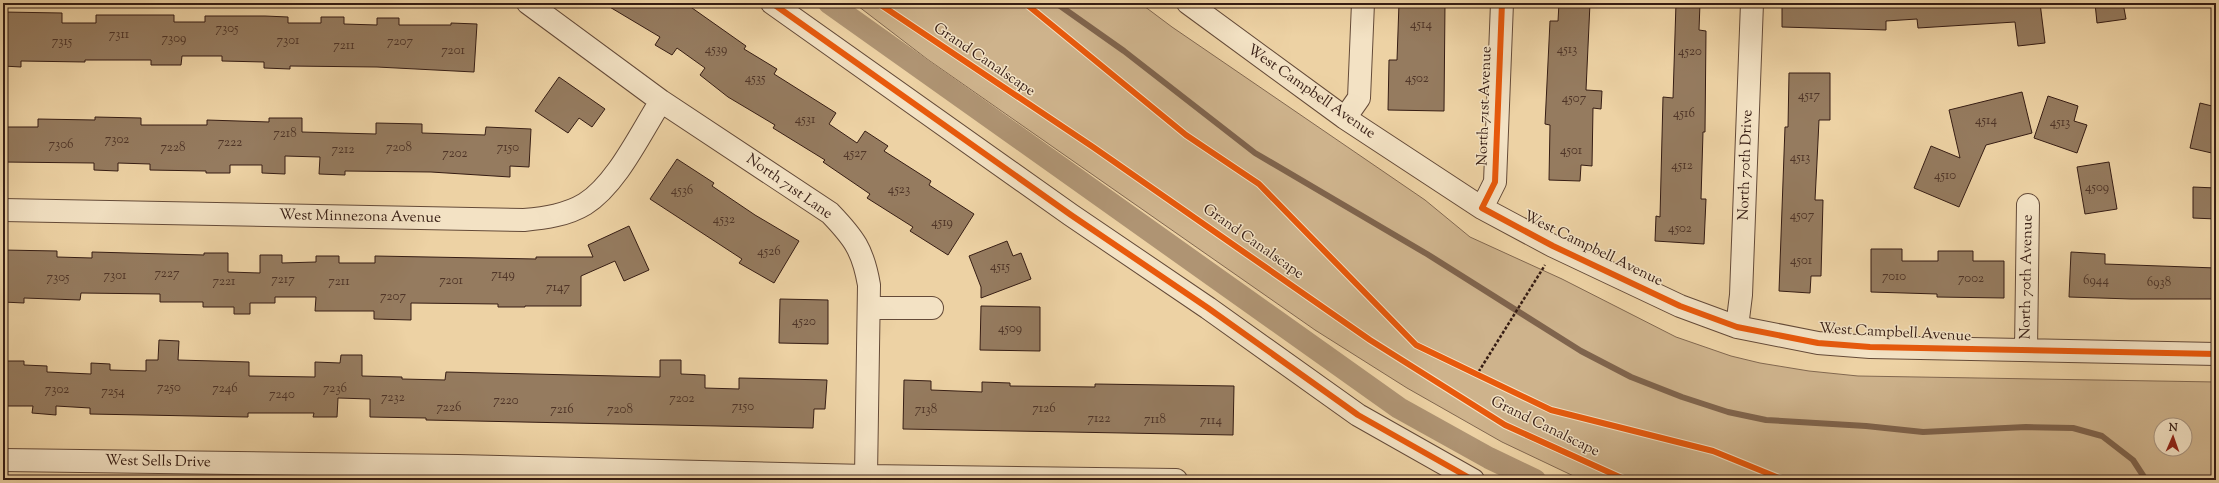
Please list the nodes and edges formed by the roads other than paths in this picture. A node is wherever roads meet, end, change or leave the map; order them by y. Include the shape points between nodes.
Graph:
1 (528, 3) edge
2 (772, 3) edge
3 (1188, 3) edge
4 (1363, 3) edge
5 (1502, 3) edge
6 (1752, 3) edge
7 (661, 101) junction
8 (1345, 118) junction
9 (2028, 205) dead end
10 (1482, 208) junction
11 (3, 210) edge
12 (870, 308) junction
13 (932, 308) dead end
14 (1737, 327) junction
15 (2026, 350) junction
16 (2216, 354) edge
17 (3, 460) edge
18 (93, 470) edge
19 (866, 476) junction
20 (1176, 480) edge
21 (1473, 480) edge

1 - 7 street, North 71st Lane
2 - 21 street via 1358,415
3 - 8 street, West Campbell Avenue
4 - 8 street via 1359,98
5 - 10 street, North 71st Avenue via 1495,182
6 - 14 street, North 70th Drive
7 - 11 street, West Minnezona Avenue via 610,182 585,204 552,217 524,220
7 - 12 street, North 71st Lane via 830,213 852,236 863,258 869,285
8 - 10 street, West Campbell Avenue
9 - 15 street, North 70th Avenue
10 - 14 street, West Campbell Avenue via 1553,246 1680,306
12 - 13 street
12 - 19 street, North 71st Lane
14 - 15 street, West Campbell Avenue via 1818,343 1870,348
15 - 16 street, West Campbell Avenue
17 - 18 street, West Sells Drive
18 - 19 street, West Sells Drive via 466,466
19 - 20 street, West Sells Drive

